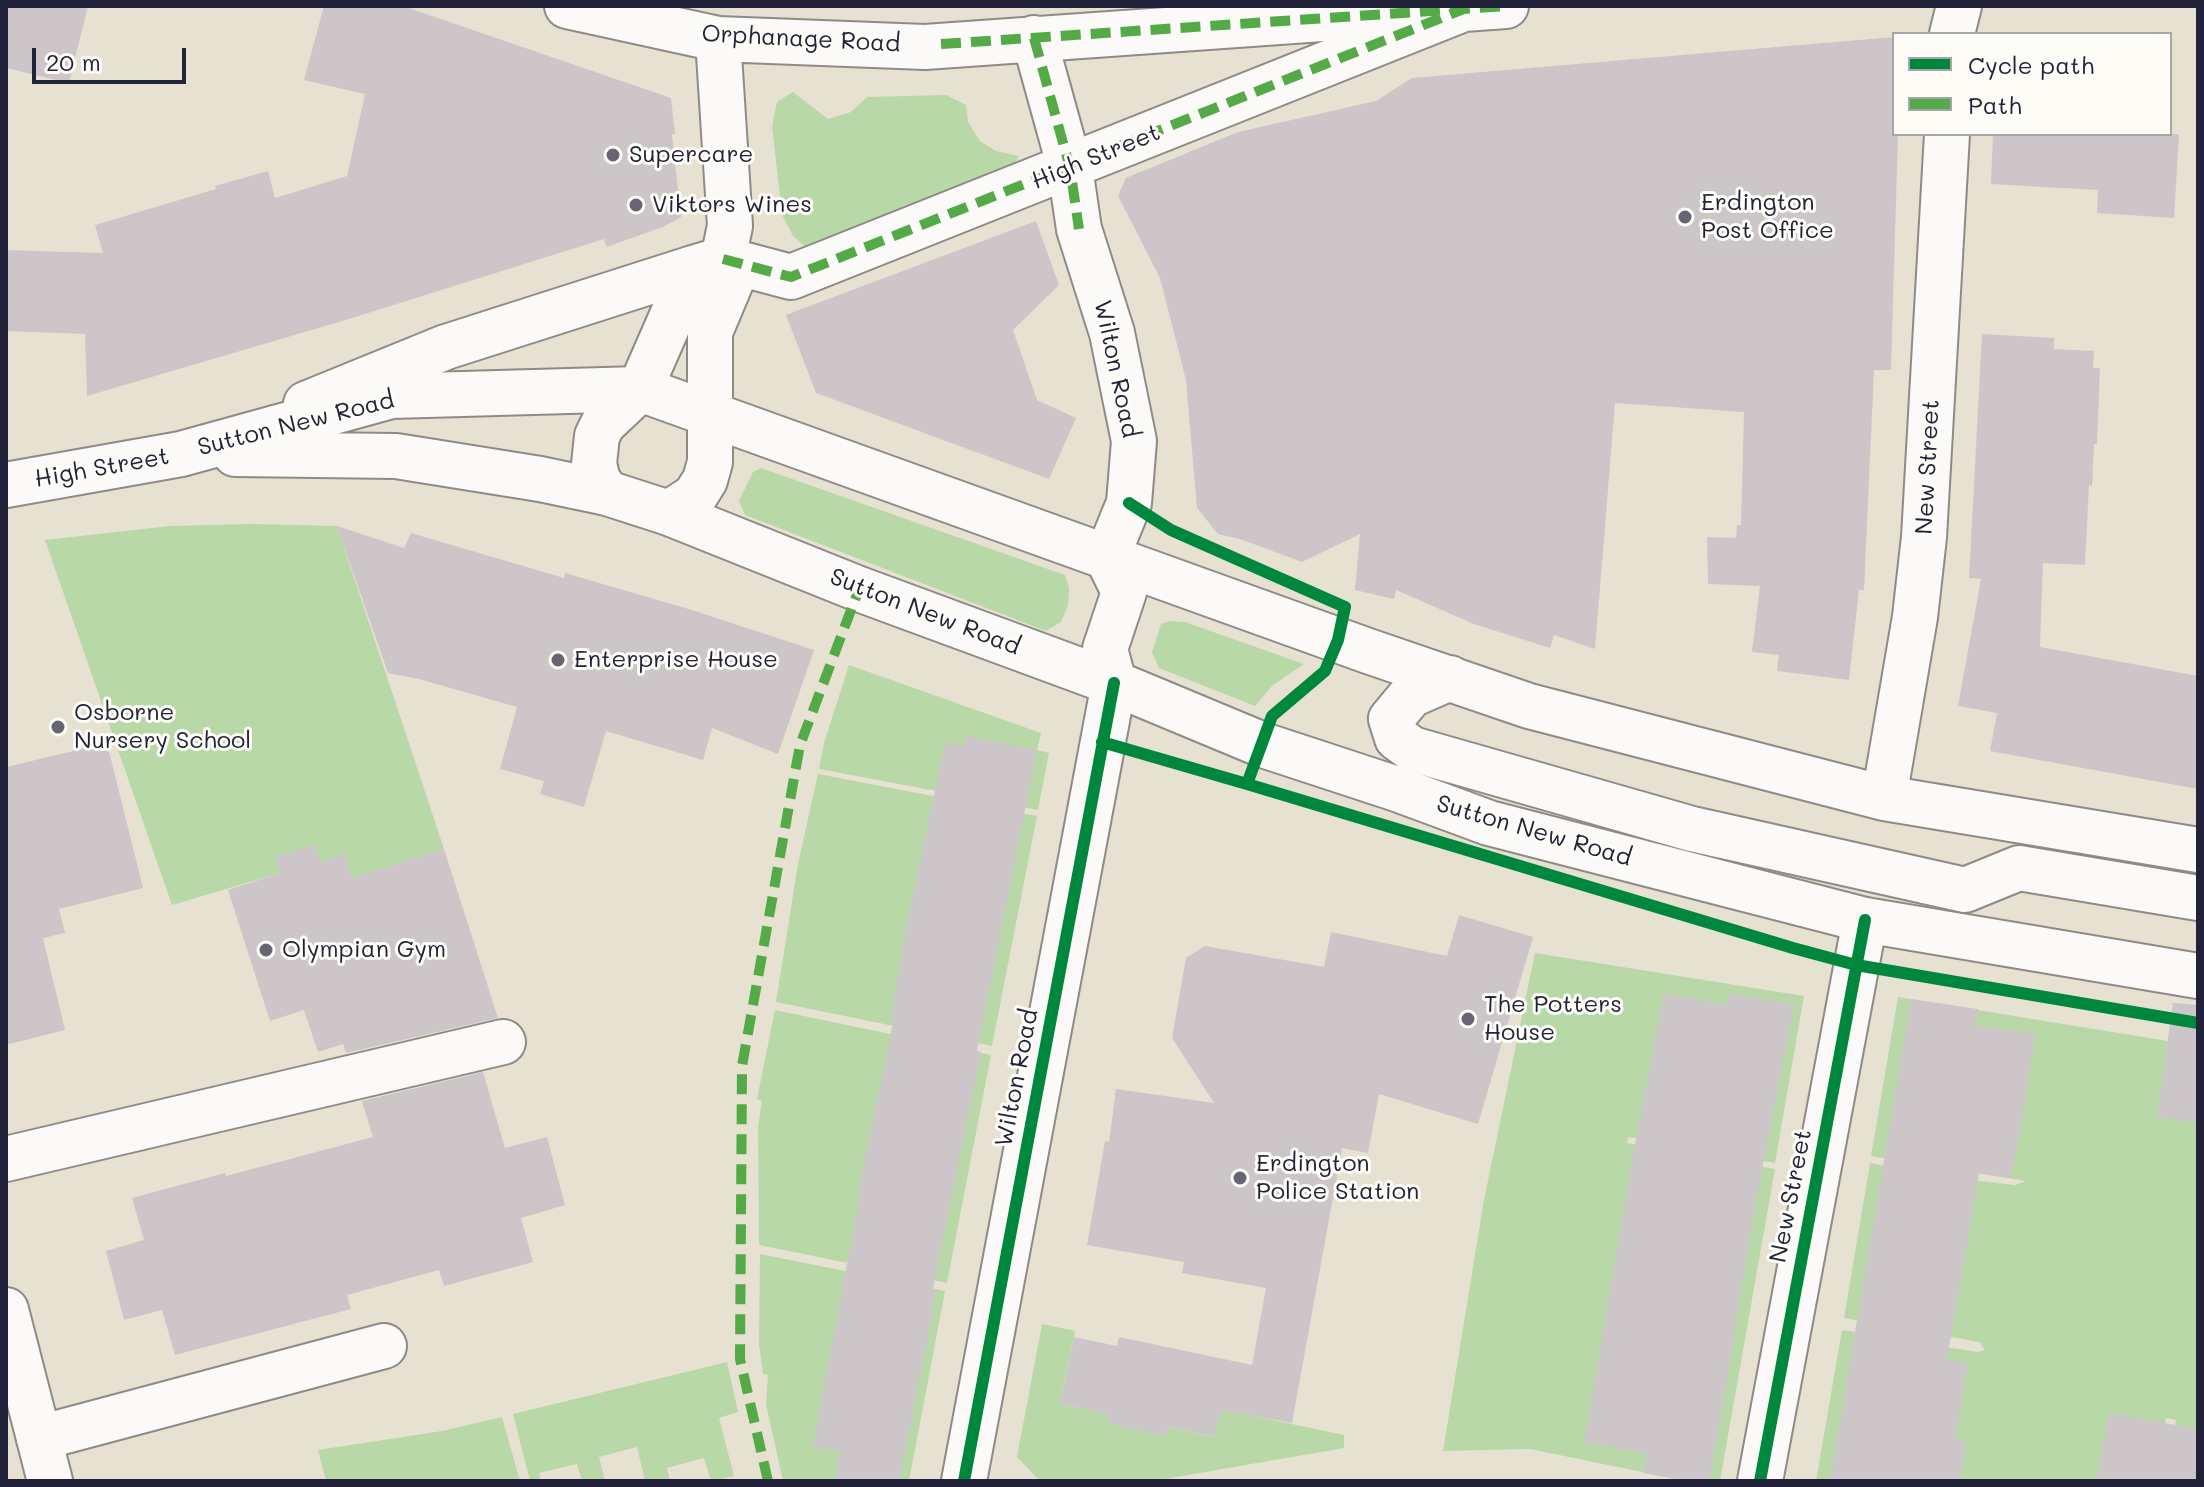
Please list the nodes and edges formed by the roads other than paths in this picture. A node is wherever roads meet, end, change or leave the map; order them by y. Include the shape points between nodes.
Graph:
1 (567, 6) edge
2 (970, 6) edge
3 (1959, 6) edge
4 (1486, 7) edge
5 (1952, 32) edge
6 (1034, 38) junction
7 (718, 39) junction
8 (941, 44) junction
9 (1947, 136) edge
10 (1070, 168) junction
11 (708, 264) junction
12 (640, 389) junction
13 (708, 413) junction
14 (181, 454) junction
15 (6, 485) edge
16 (607, 493) junction
17 (669, 513) junction
18 (1107, 557) junction
19 (1450, 678) junction
20 (1114, 683) junction
21 (1884, 798) junction
22 (2198, 850) edge
23 (2198, 898) edge
24 (1865, 920) junction
25 (2198, 976) edge
26 (503, 1042) dead end
27 (6, 1159) edge
28 (6, 1310) edge
29 (384, 1346) dead end
30 (39, 1438) junction
31 (50, 1481) edge
32 (964, 1481) edge
33 (1760, 1481) edge

1 - 7 main road, Orphanage Road
2 - 8 main road
3 - 5 main road
4 - 6 main road, High Street
4 - 10 main road, High Street
6 - 8 main road, High Street
6 - 10 main road, Wilton Road
7 - 8 main road, Orphanage Road
7 - 11 main road via 730,226
9 - 21 main road, New Street via 1924,537
10 - 11 main road, High Street via 791,277
10 - 18 main road, Wilton Road via 1079,229 1112,333 1134,441 1129,503
11 - 12 main road
11 - 13 main road via 731,282 710,332
11 - 14 main road, High Street via 446,347
12 - 13 main road, Sutton New Road
12 - 14 main road, Sutton New Road via 391,396
12 - 16 main road via 597,436 594,464
13 - 17 main road via 710,462 705,480 695,496
13 - 18 main road, Sutton New Road
14 - 15 main road, High Street
14 - 16 main road, Sutton New Road via 396,456
16 - 17 main road, Sutton New Road
17 - 20 main road, Sutton New Road
18 - 19 main road, Sutton New Road
18 - 20 main road via 1124,592 1105,649
19 - 21 main road, Sutton New Road via 1529,706
19 - 23 main road via 1411,695 1391,719 1397,738 1412,749 1692,829 1965,890 2019,868
20 - 24 main road, Sutton New Road via 1263,745 1489,823
20 - 32 main road, Wilton Road
21 - 22 main road, Sutton New Road
24 - 25 main road, Sutton New Road
24 - 33 main road, New Street
26 - 27 main road
28 - 30 main road
29 - 30 main road
30 - 31 main road

